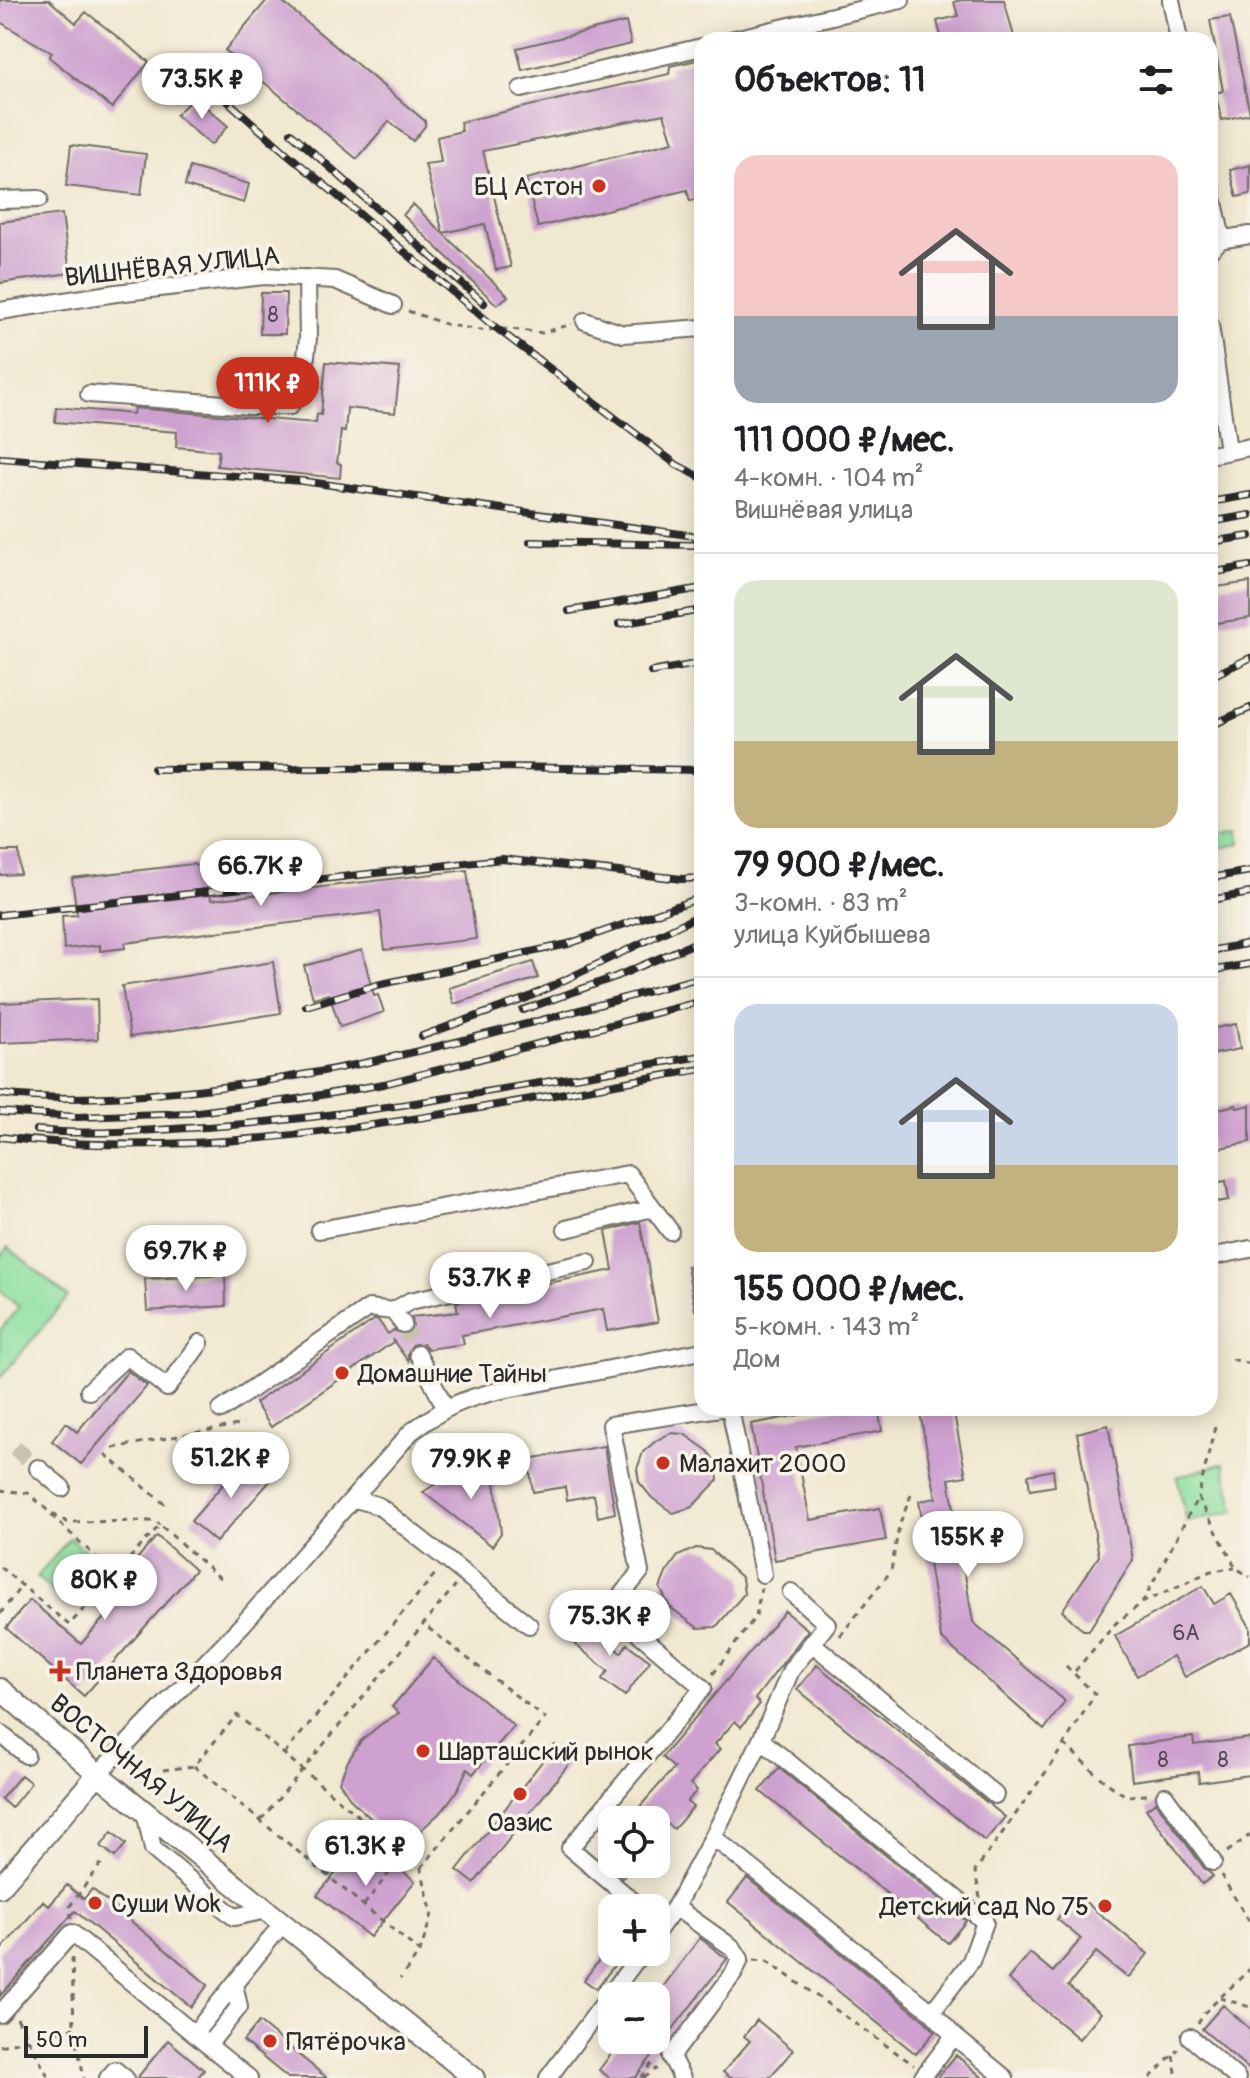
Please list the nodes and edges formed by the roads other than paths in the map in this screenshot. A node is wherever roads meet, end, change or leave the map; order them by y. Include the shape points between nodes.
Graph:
1 (901, 0) edge
2 (1171, 0) edge
3 (764, 32) edge
4 (1177, 32) edge
5 (694, 49) edge
6 (521, 89) dead end
7 (39, 199) dead end
8 (0, 200) edge
9 (1250, 235) edge
10 (1218, 242) edge
11 (307, 278) junction
12 (393, 305) road end
13 (0, 311) edge
14 (585, 321) road end
15 (694, 329) edge
16 (1218, 381) edge
17 (89, 394) dead end
18 (1250, 447) edge
19 (1228, 451) junction
20 (1218, 453) edge
21 (653, 1208) junction
22 (566, 1229) dead end
23 (319, 1230) dead end
24 (670, 1231) dead end
25 (1250, 1249) edge
26 (1218, 1255) edge
27 (588, 1262) dead end
28 (200, 1343) dead end
29 (694, 1353) edge
30 (418, 1354) tunnel mouth
31 (89, 1391) dead end
32 (445, 1407) junction
33 (221, 1410) dead end
34 (694, 1412) edge
35 (732, 1416) edge
36 (38, 1468) tunnel mouth
37 (62, 1488) dead end
38 (353, 1498) junction
39 (763, 1574) road end
40 (791, 1592) dead end
41 (529, 1625) dead end
42 (820, 1649) junction
43 (0, 1689) edge
44 (0, 1733) edge
45 (761, 1740) junction
46 (26, 1755) dead end
47 (98, 1774) junction
48 (995, 1795) dead end
49 (1161, 1795) road end
50 (713, 1837) junction
51 (1213, 1862) road end
52 (0, 1887) edge
53 (624, 1894) edge
54 (675, 1907) junction
55 (670, 1913) edge
56 (283, 1923) junction
57 (630, 1966) edge
58 (234, 1984) junction
59 (5, 2009) edge
60 (932, 2012) junction
61 (194, 2034) junction
62 (954, 2036) junction
63 (1190, 2037) road end
64 (208, 2045) junction
65 (924, 2076) edge
66 (108, 2078) edge
67 (125, 2078) edge
68 (249, 2078) edge
69 (474, 2078) edge
70 (548, 2078) edge
71 (682, 2078) edge
72 (1005, 2078) edge
73 (1237, 2078) edge

1 - 3 street
2 - 4 street
5 - 6 street
7 - 8 street
9 - 10 street
11 - 12 street, ВИШНЁВАЯ УЛИЦА via 335,280
11 - 13 street, ВИШНЁВАЯ УЛИЦА via 264,276
11 - 17 street via 303,384 290,406
14 - 15 street via 623,334
16 - 19 street
18 - 19 street
19 - 20 street
21 - 22 street
21 - 23 street via 628,1174
21 - 24 street
25 - 26 street
27 - 33 street via 410,1301 398,1317 369,1308
28 - 31 street via 167,1388 127,1356
29 - 32 street via 487,1393
30 - 32 street
32 - 38 street via 411,1432
34 - 53 street via 611,1425 640,1572 610,1609 703,1688 570,1848
35 - 39 street
36 - 37 street
38 - 41 street via 379,1506
38 - 47 street via 243,1624
40 - 42 street via 827,1624
42 - 45 street via 791,1670
42 - 48 street
43 - 47 main road, ВОСТОЧНАЯ УЛИЦА
44 - 46 street
45 - 50 street
45 - 60 street via 985,1922 971,1961
47 - 52 main road
47 - 56 main road, ВОСТОЧНАЯ УЛИЦА
49 - 51 street
50 - 54 street
50 - 60 street
54 - 55 street
54 - 71 street via 733,1948 740,1959 671,2057
56 - 58 street
56 - 69 main road, ВОСТОЧНАЯ УЛИЦА
57 - 70 street
58 - 61 street
58 - 64 street via 239,2007
59 - 61 street via 72,1933
60 - 62 street
61 - 64 street
62 - 65 street
62 - 72 street
63 - 73 street
64 - 68 street
66 - 67 street via 115,2070

